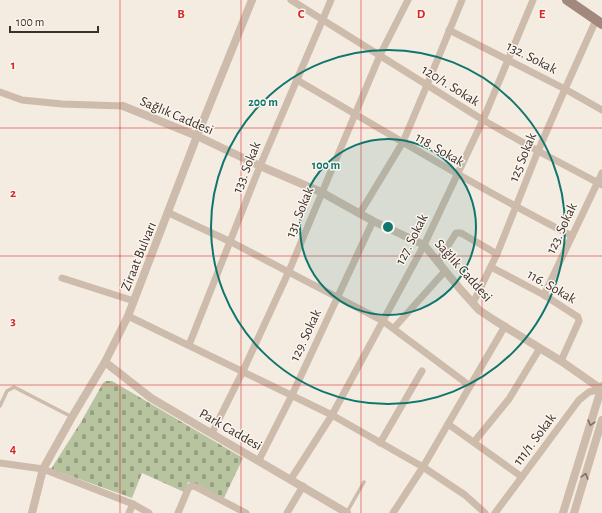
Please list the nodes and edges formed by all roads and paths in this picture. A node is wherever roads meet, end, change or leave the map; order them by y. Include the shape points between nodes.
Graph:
1 (252, 0) edge
2 (291, 0) edge
3 (331, 0) edge
4 (408, 0) edge
5 (462, 0) edge
6 (533, 0) edge
7 (567, 0) edge
8 (323, 19) junction
9 (599, 22) edge
10 (449, 30) junction
11 (380, 55) junction
12 (509, 60) junction
13 (297, 80) junction
14 (427, 85) junction
15 (564, 89) junction
16 (0, 92) edge
17 (123, 106) joint
18 (602, 110) edge
19 (354, 114) junction
20 (483, 120) junction
21 (198, 136) junction
22 (402, 142) junction
23 (538, 151) junction
24 (260, 166) junction
25 (602, 172) edge
26 (458, 174) junction
27 (599, 184) edge
28 (321, 192) junction
29 (516, 207) junction
30 (169, 213) junction
31 (360, 213) junction
32 (373, 220) junction
33 (572, 236) junction
34 (231, 242) junction
35 (424, 245) junction
36 (497, 254) junction
37 (438, 262) junction
38 (491, 267) junction
39 (289, 271) junction
40 (445, 271) junction
41 (62, 278) dead end
42 (544, 295) junction
43 (336, 297) junction
44 (134, 301) junction
45 (473, 303) junction
46 (128, 316) junction
47 (383, 320) junction
48 (504, 326) junction
49 (394, 328) junction
50 (189, 345) junction
51 (540, 348) junction
52 (561, 361) junction
53 (105, 362) junction
54 (422, 371) dead end
55 (243, 372) junction
56 (470, 386) junction
57 (602, 388) edge
58 (292, 395) junction
59 (0, 406) edge
60 (332, 415) junction
61 (72, 417) junction
62 (602, 420) edge
63 (448, 424) junction
64 (212, 433) junction
65 (474, 442) junction
66 (380, 443) junction
67 (259, 460) junction
68 (0, 463) edge
69 (422, 467) junction
70 (43, 469) junction
71 (522, 477) junction
72 (292, 479) junction
73 (364, 482) dead end
74 (303, 486) junction
75 (133, 504) junction
76 (32, 513) edge
77 (129, 513) edge
78 (149, 513) edge
79 (178, 513) edge
80 (246, 513) edge
81 (287, 513) edge
82 (347, 513) edge
83 (394, 513) edge
84 (486, 513) edge
85 (495, 513) edge
86 (563, 513) edge
87 (574, 513) edge

1 - 21 street, Ziraat Bulvarı
2 - 8 street, 120/1. Sokak
3 - 8 street, 133. Sokak
4 - 11 street, 131. Sokak
5 - 10 street
6 - 12 street, 127. Sokak
7 - 9 main road
8 - 11 street, 120/1. Sokak
8 - 13 street, 133. Sokak
9 - 15 street, 125 Sokak
10 - 12 street, 132. Sokak
10 - 14 street
11 - 14 street, 120/1. Sokak
11 - 19 street, 131. Sokak
12 - 15 street, 132. Sokak
12 - 20 street, 127. Sokak
13 - 19 street, 118. Sokak
13 - 24 street, 133. Sokak
14 - 20 street, 120/1. Sokak
14 - 22 street
15 - 18 street, 132. Sokak
15 - 23 street, 125 Sokak
16 - 17 street via 22,100
17 - 21 street, Sağlık Caddesi
19 - 22 street, 118. Sokak
19 - 28 street, 131. Sokak
20 - 23 street, 120/1. Sokak
20 - 26 street, 127. Sokak
21 - 24 street, Sağlık Caddesi
21 - 30 street, Ziraat Bulvarı
22 - 26 street, 118. Sokak
22 - 31 street
23 - 27 street, 120/1. Sokak
23 - 29 street, 125 Sokak
24 - 28 street, Sağlık Caddesi
24 - 34 street, 133. Sokak
25 - 27 street, 123. Sokak
26 - 29 street, 118. Sokak
26 - 35 street, 127. Sokak
27 - 33 street, 123. Sokak
28 - 31 street, Sağlık Caddesi
28 - 39 street, 131. Sokak
29 - 33 street, 118. Sokak
29 - 36 street, 125 Sokak
30 - 34 street
30 - 44 street, Ziraat Bulvarı
31 - 32 street, Sağlık Caddesi
32 - 35 street, Sağlık Caddesi
32 - 43 street, 129. Sokak
33 - 42 street, 123. Sokak
34 - 39 street
34 - 50 street, 133. Sokak
35 - 37 street, Sağlık Caddesi
35 - 47 street, 127. Sokak
36 - 37 street via 462,233 456,233
36 - 38 street, 125 Sokak
37 - 40 street, Sağlık Caddesi
38 - 42 street, 116. Sokak
38 - 45 street, 125 Sokak
39 - 43 street
39 - 55 street, 131. Sokak
40 - 45 street, Sağlık Caddesi
40 - 49 street
41 - 44 street
42 - 52 street, 116. Sokak via 580,318
43 - 47 street
43 - 58 street, 129. Sokak
44 - 46 street, Ziraat Bulvarı
45 - 48 street, Sağlık Caddesi
46 - 50 street
46 - 53 street, Ziraat Bulvarı
47 - 49 street
47 - 60 street, 127. Sokak
48 - 51 street, Sağlık Caddesi
48 - 56 street
49 - 56 street
50 - 55 street
51 - 52 street, Sağlık Caddesi
51 - 65 street via 509,399
52 - 57 street, Sağlık Caddesi
53 - 61 street, Ziraat Bulvarı
53 - 64 street, Park Caddesi via 151,398
54 - 66 street
55 - 58 street
55 - 64 street, 131. Sokak
56 - 63 street
57 - 71 street, 111/1. Sokak via 589,392 579,400
57 -> 86 street
58 - 60 street
58 - 67 street, 129. Sokak
59 - 61 lane via 7,390 17,388
60 - 66 street
60 - 72 street, 127. Sokak
61 - 70 street, Ziraat Bulvarı
87 -> 62 street
63 - 65 street
63 - 69 street
64 - 67 street, Park Caddesi
65 - 71 street
66 - 69 street
67 - 72 street, Park Caddesi
68 - 70 street
69 - 83 street
69 - 84 street via 465,495
70 - 75 street
70 - 76 street, Ziraat Bulvarı
71 - 85 street, 111/1. Sokak
72 - 74 street, Park Caddesi
73 - 82 lane
74 - 81 street
74 - 82 street, Park Caddesi
75 - 77 street
75 - 78 street
79 - 80 street via 189,487 192,486

